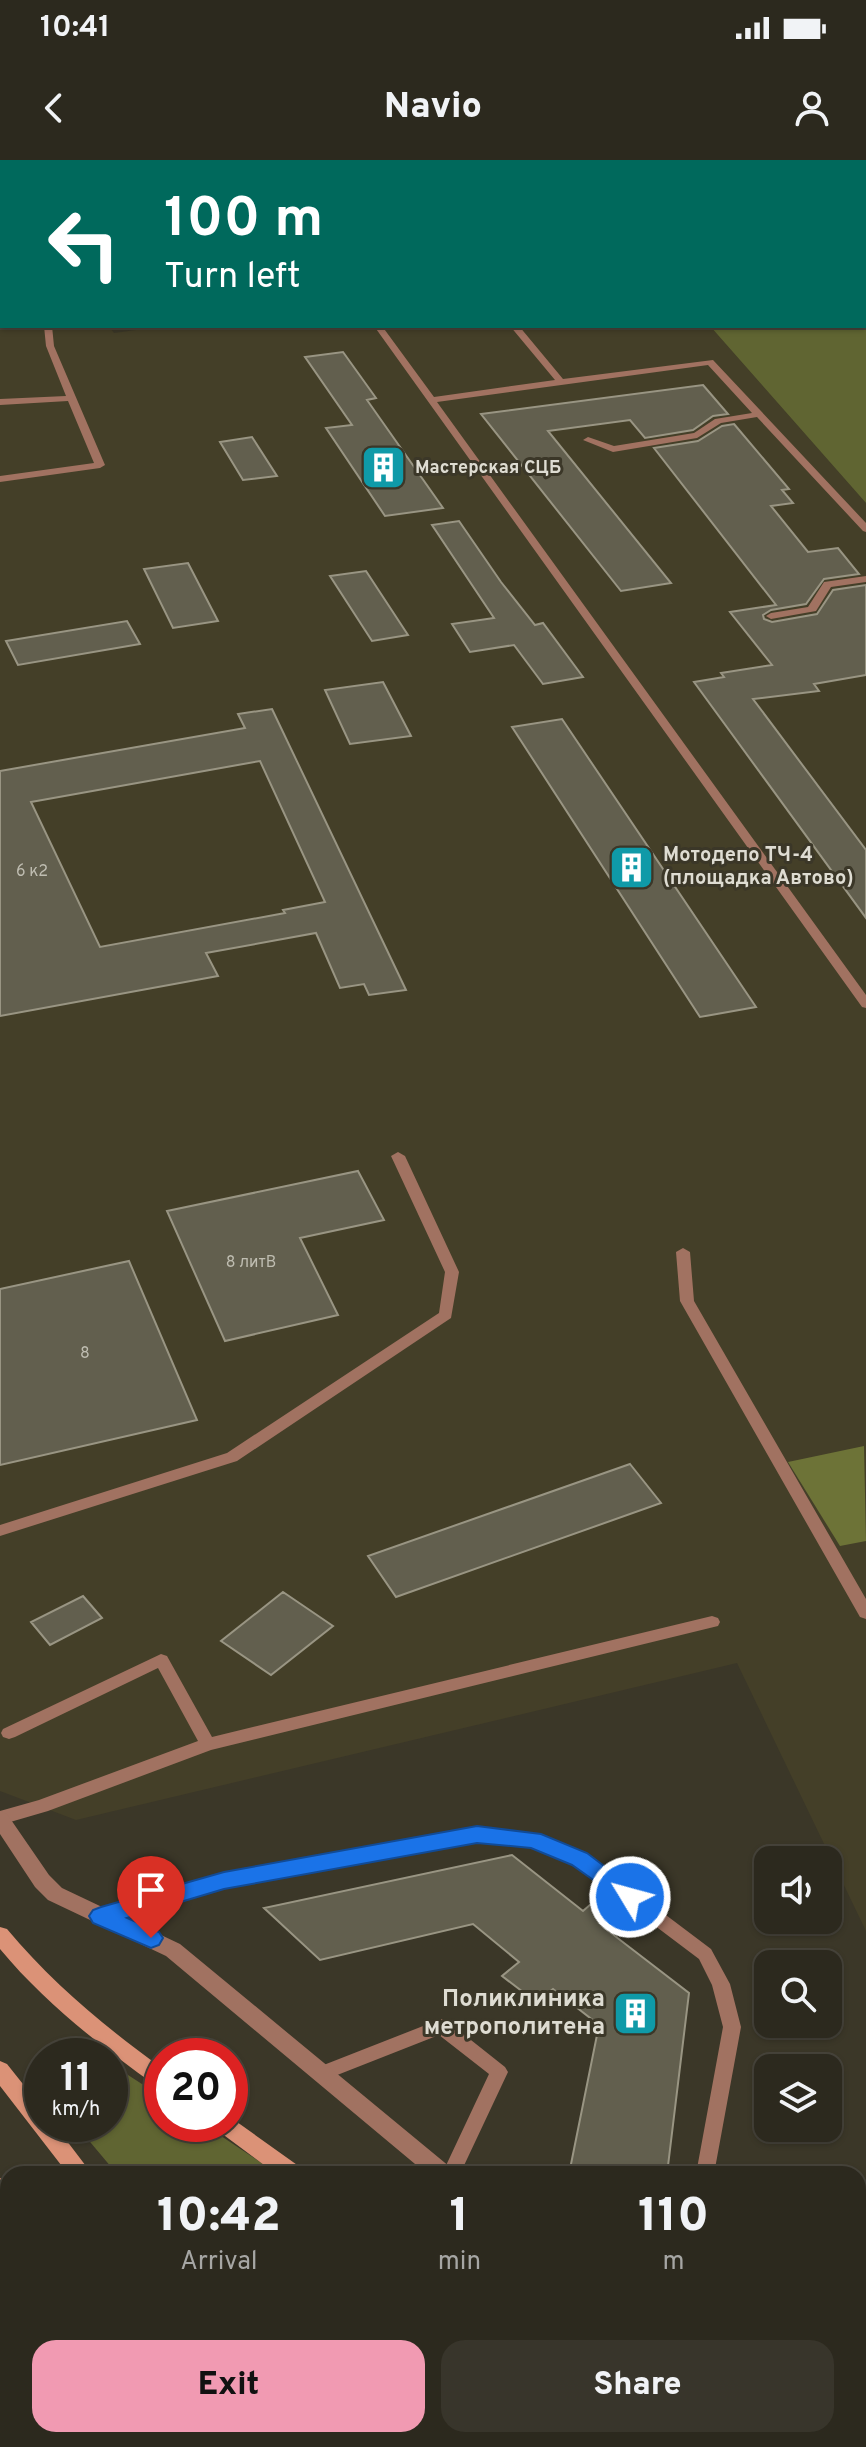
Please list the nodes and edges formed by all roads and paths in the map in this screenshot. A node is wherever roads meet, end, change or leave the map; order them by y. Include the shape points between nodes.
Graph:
1 (48, 328) edge
2 (379, 328) edge
3 (516, 328) edge
4 (561, 382) junction
5 (72, 398) junction
6 (431, 400) junction
7 (0, 402) edge
8 (760, 414) junction
9 (588, 440) dead end
10 (0, 479) edge
11 (866, 529) edge
12 (866, 579) edge
13 (771, 616) dead end
14 (866, 1004) edge
15 (398, 1156) dead end
16 (683, 1252) dead end
17 (0, 1531) edge
18 (866, 1613) edge
19 (712, 1622) dead end
20 (9, 1733) dead end
21 (208, 1744) junction
22 (2, 1827) edge
23 (101, 1916) junction
24 (0, 1935) edge
25 (144, 2066) edge
26 (0, 2070) edge
27 (322, 2073) junction
28 (248, 2142) edge
29 (75, 2166) edge
30 (281, 2166) edge
31 (432, 2166) edge
32 (455, 2166) edge
33 (706, 2166) edge

1 - 5 lane via 50,346
2 - 6 lane
3 - 4 lane
4 - 6 lane
4 - 8 lane via 710,362
5 - 7 lane
5 - 10 lane via 100,465
6 - 14 lane
8 - 9 lane via 718,421 697,435 613,449
8 - 11 lane
12 - 13 lane via 828,584 812,609
15 - 17 lane via 452,1272 446,1315 232,1457
16 - 18 lane via 687,1301
19 - 21 lane
20 - 21 lane via 161,1660
21 - 22 lane via 42,1806
22 - 23 street via 55,1894
23 - 27 street via 173,1950
23 - 33 lane via 224,1881 477,1834 534,1840 579,1859 705,1954 721,1984 732,2027
24 - 25 main road via 27,1969
26 - 29 main road
27 - 31 street
27 - 32 lane via 441,2026 499,2072
28 - 30 main road

